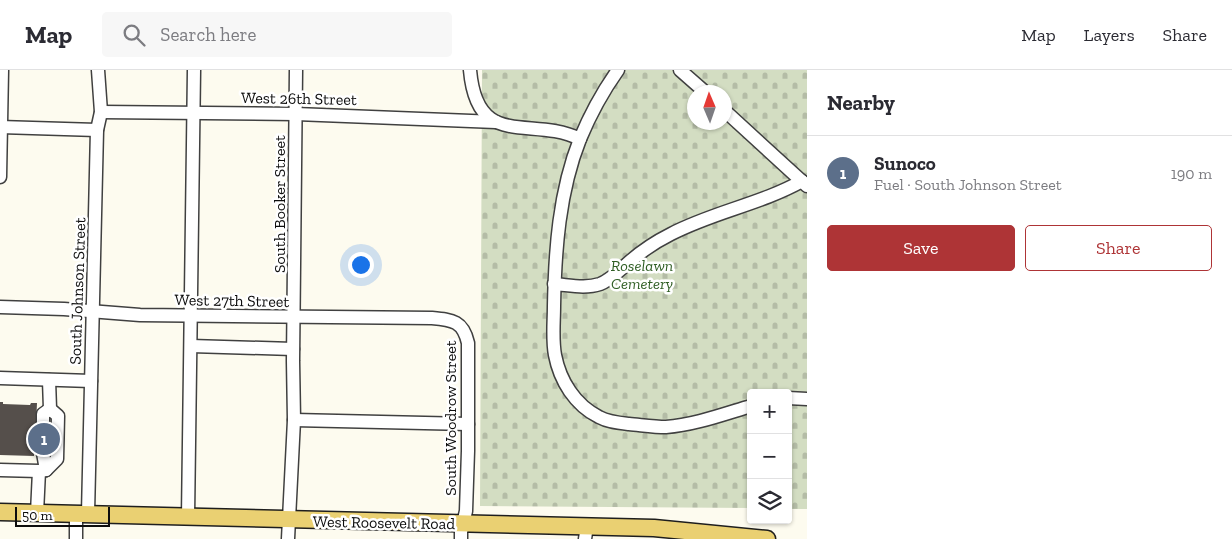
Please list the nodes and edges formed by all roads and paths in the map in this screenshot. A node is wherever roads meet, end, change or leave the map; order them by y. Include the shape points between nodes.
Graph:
1 (2, 70) edge
2 (98, 70) edge
3 (194, 70) edge
4 (296, 70) edge
5 (470, 70) edge
6 (618, 70) edge
7 (680, 70) edge
8 (697, 85) edge
9 (100, 112) junction
10 (194, 112) junction
11 (296, 114) junction
12 (732, 117) edge
13 (496, 122) junction
14 (1, 127) edge
15 (97, 130) junction
16 (580, 139) junction
17 (0, 177) edge
18 (804, 183) edge
19 (554, 284) junction
20 (0, 307) edge
21 (94, 312) junction
22 (191, 316) junction
23 (294, 318) junction
24 (462, 327) joint
25 (191, 346) junction
26 (293, 349) junction
27 (0, 378) edge
28 (50, 380) junction
29 (91, 381) junction
30 (792, 398) edge
31 (807, 400) edge
32 (747, 407) edge
33 (50, 409) junction
34 (294, 420) junction
35 (468, 424) junction
36 (43, 425) tunnel mouth
37 (43, 453) tunnel mouth
38 (0, 470) edge
39 (43, 471) junction
40 (0, 512) edge
41 (37, 512) junction
42 (82, 513) junction
43 (188, 517) junction
44 (290, 519) junction
45 (462, 531) edge
46 (586, 532) edge
47 (76, 539) edge
48 (288, 539) edge
49 (767, 539) edge

1 - 14 street
2 - 9 street, South Johnson Street
3 - 10 street
4 - 11 street, South Booker Street
5 - 13 street via 478,103 486,116
6 - 16 street
7 - 8 street
9 - 10 street, West 26th Street
9 - 15 street, South Johnson Street
10 - 11 street, West 26th Street
10 - 22 street
11 - 13 street, West 26th Street
11 - 23 street, South Booker Street
12 - 18 street
13 - 16 street, West 26th Street via 565,133
14 - 15 street
14 - 17 street
15 - 21 street, South Johnson Street
16 - 19 street via 561,209
18 - 19 street via 670,234 646,248 602,283 587,287
19 - 32 street via 555,356 574,398 600,418 668,427
20 - 21 street, West 27th Street
21 - 22 street, West 27th Street
21 - 29 street, South Johnson Street
22 - 23 street, West 27th Street
22 - 25 street
23 - 24 street, West 27th Street via 432,318 448,320
23 - 26 street, South Booker Street
24 - 35 street, South Woodrow Street via 468,343
25 - 26 street
25 - 43 street
26 - 34 street, South Booker Street
27 - 28 street
28 - 29 street
28 - 33 street
29 - 42 street, South Johnson Street
30 - 31 street
33 - 36 street via 43,414
33 - 39 street via 58,416 57,459
34 - 35 street
34 - 44 street, South Booker Street
35 - 45 street, South Woodrow Street via 466,511
37 - 39 street
38 - 39 street
39 - 41 street
40 - 41 main road, West Roosevelt Road
41 - 42 main road, West Roosevelt Road
42 - 43 main road, West Roosevelt Road
42 - 47 street, South Johnson Street
43 - 44 main road, West Roosevelt Road
44 - 45 main road, West Roosevelt Road
44 - 48 street, South Booker Street
45 - 46 main road, West Roosevelt Road
46 - 49 main road, West Roosevelt Road via 654,528

